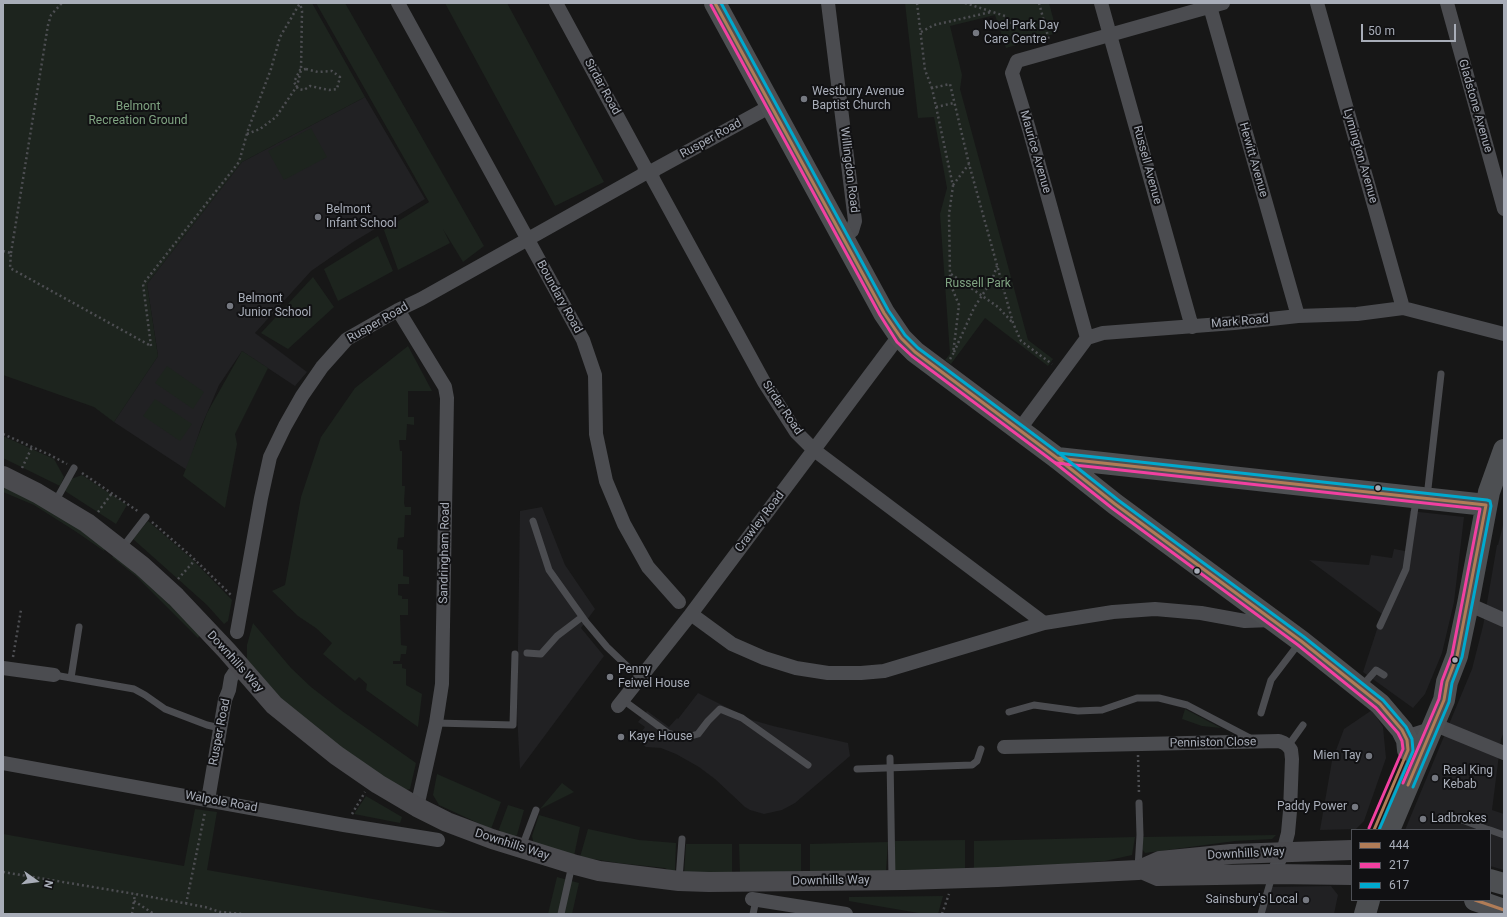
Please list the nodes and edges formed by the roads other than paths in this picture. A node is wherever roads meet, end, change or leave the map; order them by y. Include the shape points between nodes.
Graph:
1 (398, 3) edge
2 (556, 3) edge
3 (715, 3) edge
4 (828, 3) edge
5 (1102, 3) edge
6 (1317, 3) edge
7 (1446, 3) edge
8 (1214, 4) edge
9 (1110, 34) junction
10 (771, 106) junction
11 (648, 172) junction
12 (1504, 209) edge
13 (842, 236) junction
14 (528, 239) junction
15 (1403, 308) junction
16 (398, 310) junction
17 (1298, 316) junction
18 (1192, 326) junction
19 (1504, 334) edge
20 (899, 336) junction
21 (1088, 338) junction
22 (1442, 374) dead end
23 (1019, 430) junction
24 (814, 450) junction
25 (1504, 450) edge
26 (1057, 458) junction
27 (1126, 464) junction
28 (74, 468) road end
29 (9, 479) edge
30 (1422, 497) junction
31 (54, 504) junction
32 (1115, 504) junction
33 (1486, 505) junction
34 (146, 517) road end
35 (533, 521) dead end
36 (121, 550) junction
37 (679, 602) dead end
38 (1468, 604) junction
39 (691, 614) junction
40 (582, 617) junction
41 (1272, 620) junction
42 (1504, 620) edge
43 (1044, 623) junction
44 (1380, 626) dead end
45 (80, 627) dead end
46 (237, 632) dead end
47 (1300, 641) junction
48 (526, 653) dead end
49 (515, 654) dead end
50 (239, 666) junction
51 (7, 669) edge
52 (54, 675) joint
53 (1384, 675) dead end
54 (642, 676) junction
55 (71, 678) junction
56 (1360, 688) junction
57 (621, 703) joint
58 (1009, 712) dead end
59 (1261, 713) dead end
60 (436, 723) junction
61 (1303, 724) dead end
62 (220, 728) junction
63 (1420, 734) junction
64 (1258, 742) junction
65 (1288, 746) junction
66 (1004, 747) dead end
67 (981, 749) dead end
68 (1504, 753) edge
69 (890, 758) dead end
70 (3, 763) edge
71 (808, 765) dead end
72 (857, 769) dead end
73 (890, 769) junction
74 (208, 800) junction
75 (1139, 803) road end
76 (417, 807) junction
77 (536, 810) dead end
78 (1457, 818) dead end
79 (1374, 829) edge
80 (1390, 829) edge
81 (1487, 829) edge
82 (1491, 830) edge
83 (1504, 836) edge
84 (682, 839) dead end
85 (438, 840) dead end
86 (521, 849) junction
87 (1351, 850) edge
88 (1283, 852) junction
89 (572, 864) junction
90 (1140, 870) junction
91 (1273, 874) junction
92 (1351, 875) edge
93 (892, 880) junction
94 (1491, 880) edge
95 (679, 881) junction
96 (1504, 884) edge
97 (754, 900) joint
98 (1354, 901) edge
99 (1369, 901) edge
100 (1478, 901) edge
101 (1504, 910) edge
102 (561, 914) edge
103 (753, 914) edge
104 (846, 914) edge
105 (1261, 914) edge
106 (1350, 914) edge
107 (1365, 914) edge

1 - 14 street, Boundary Road
2 - 11 street, Sirdar Road
3 - 10 main road
4 - 13 street, Willingdon Road via 855,221 852,231
5 - 9 street, Russell Avenue
6 - 15 street, Lymington Avenue
7 - 12 street, Gladstone Avenue
8 - 9 street, Maurice Avenue
8 - 17 street, Hewitt Avenue
9 - 18 street, Russell Avenue
9 - 21 street, Maurice Avenue via 1017,61 1012,73
10 - 11 street, Rusper Road
10 - 13 main road
11 - 14 street, Rusper Road
11 - 24 street, Sirdar Road via 764,382 796,432
13 - 20 main road
14 - 16 street, Rusper Road
14 - 37 street, Boundary Road via 583,340 595,375 596,434 606,481 621,517 648,567
15 - 17 street, Mark Road via 1357,314
15 - 19 street, Mark Road
16 - 46 street, Rusper Road via 347,340 322,366 285,426 270,457
16 - 60 street, Sandringham Road via 445,387 447,398 442,684
17 - 18 street, Mark Road
18 - 21 street, Mark Road via 1102,334
20 - 23 main road via 916,352
20 - 24 street, Crawley Road
21 - 23 street
22 - 30 lane
23 - 26 main road
24 - 39 street, Crawley Road
24 - 43 street, Sirdar Road
25 - 33 main road
26 - 27 main road
26 - 32 main road
27 - 30 main road
27 - 32 main road via 1112,482 1111,490
28 - 31 lane
29 - 31 main road, Downhills Way
30 - 33 main road
30 - 44 lane via 1406,569
31 - 36 main road, Downhills Way via 89,525
32 - 41 main road
33 - 38 main road
34 - 36 lane
35 - 40 lane via 549,570
36 - 50 main road, Downhills Way via 168,590
38 - 42 street
38 - 63 main road via 1444,700
39 - 43 street via 732,644 764,658 796,668 828,673 861,674 884,671
39 - 54 street, Crawley Road
40 - 48 lane via 557,636 541,654
40 - 54 lane via 620,660
41 - 43 street via 1245,621 1201,612 1155,609 1112,612
41 - 47 main road
45 - 55 lane
47 - 56 main road
47 - 59 lane via 1271,680
49 - 60 lane via 513,725
50 - 62 street, Rusper Road via 231,678
50 - 76 main road, Downhills Way via 274,705 336,755
51 - 52 street
52 - 55 lane
53 - 56 lane via 1376,670
54 - 57 street, Crawley Road
55 - 62 lane via 134,689 165,709
56 - 63 main road
57 - 71 lane via 668,733 684,738 698,734 720,709 742,718
58 - 64 lane via 1034,705 1078,711 1102,710 1137,698 1159,698 1186,705
60 - 76 street, Sandringham Road
61 - 65 lane
62 - 74 street, Rusper Road
63 - 68 street
63 - 79 main road
63 - 80 main road
64 - 65 street, Penniston Close via 1279,741
64 - 66 street, Penniston Close
65 - 88 street via 1292,759 1290,810
67 - 73 lane via 977,761 972,765
69 - 73 lane
70 - 74 street, Walpole Road
72 - 73 lane
73 - 93 lane
74 - 85 street, Walpole Road via 344,826 409,830
75 - 90 lane
76 - 86 main road, Downhills Way via 447,822
77 - 86 lane
78 - 81 lane
82 - 83 lane
84 - 95 lane
86 - 89 main road, Downhills Way
87 - 88 main road, Downhills Way
88 - 90 main road, Downhills Way via 1160,861
88 - 91 street
89 - 95 main road, Downhills Way via 599,871
89 - 102 lane
90 - 91 main road, Downhills Way via 1158,876
90 - 93 main road, Downhills Way via 998,878
91 - 92 main road, Downhills Way
91 - 105 lane
93 - 95 main road, Downhills Way
94 - 96 main road
97 - 103 lane
97 - 104 street via 827,906
98 - 106 main road
99 - 107 main road
100 - 101 main road

